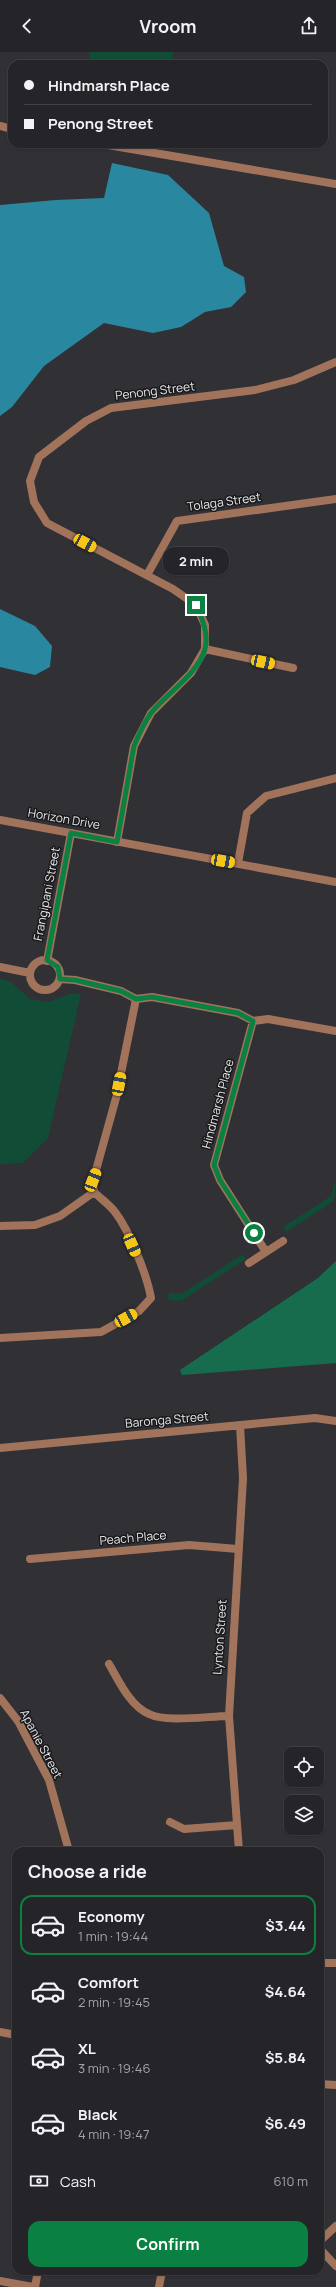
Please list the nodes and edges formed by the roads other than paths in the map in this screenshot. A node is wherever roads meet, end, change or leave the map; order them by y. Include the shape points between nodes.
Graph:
1 (125, 148) edge
2 (336, 184) edge
3 (336, 362) edge
4 (336, 499) edge
5 (147, 575) junction
6 (205, 649) junction
7 (293, 668) dead end
8 (336, 778) edge
9 (0, 820) edge
10 (71, 833) junction
11 (117, 842) junction
12 (238, 863) junction
13 (336, 882) edge
14 (47, 960) junction
15 (0, 967) edge
16 (30, 973) junction
17 (60, 979) junction
18 (136, 999) junction
19 (253, 1021) junction
20 (336, 1031) edge
21 (94, 1192) junction
22 (0, 1226) edge
23 (283, 1241) dead end
24 (266, 1252) junction
25 (249, 1263) dead end
26 (0, 1338) edge
27 (336, 1421) edge
28 (240, 1425) junction
29 (0, 1448) edge
30 (238, 1549) junction
31 (30, 1559) dead end
32 (109, 1664) dead end
33 (0, 1698) edge
34 (229, 1716) junction
35 (170, 1822) dead end
36 (237, 1826) junction
37 (68, 1847) edge
38 (239, 1847) edge
39 (324, 1963) edge
40 (336, 1963) edge
41 (0, 2032) edge
42 (12, 2034) edge
43 (324, 2084) edge
44 (336, 2085) edge
45 (336, 2226) edge
46 (324, 2237) edge
47 (324, 2253) edge
48 (336, 2266) edge
49 (37, 2275) edge
50 (161, 2275) edge
51 (0, 2282) edge
52 (34, 2287) edge
53 (159, 2287) edge

1 - 2 street
3 - 5 street, Penong Street via 294,380 255,390 110,408 86,421 39,456 30,481 34,502 47,523
4 - 5 street, Tolaga Street via 177,521
5 - 6 street, Penong Street via 196,605 205,625
6 - 7 street
6 - 11 street via 190,673 151,713 140,732 134,746
8 - 12 street via 266,796 247,813
9 - 10 street, Horizon Drive
10 - 11 street, Horizon Drive
10 - 14 street, Frangipani Street
11 - 12 street, Horizon Drive
12 - 13 street, Horizon Drive
14 - 16 street via 38,962
14 - 17 street via 58,967
15 - 16 street
16 - 17 street via 32,984 42,990 54,988
17 - 18 street via 121,991
18 - 19 street via 152,997 238,1013
18 - 21 street via 116,1098 93,1180
19 - 20 street via 268,1020
19 - 24 street, Hindmarsh Place via 214,1165 220,1180
21 - 22 street via 60,1216 35,1225
21 - 26 street via 121,1220 148,1282 151,1298 139,1311 101,1332
23 - 24 street
24 - 25 street
27 - 28 street, Baronga Street via 315,1418
28 - 29 street, Baronga Street
28 - 30 street, Lynton Street via 243,1478
30 - 31 street, Peach Place via 189,1545
30 - 34 street, Lynton Street
32 - 34 street via 132,1701 149,1714 167,1718
33 - 37 street, Apanie Street via 18,1721 49,1780
34 - 36 street, Lynton Street
35 - 36 street via 184,1829
36 - 38 street, Lynton Street
39 - 40 street
41 - 42 street
43 - 44 street
45 - 46 street
47 - 48 street
49 - 52 street
50 - 53 street
51 - 52 street

